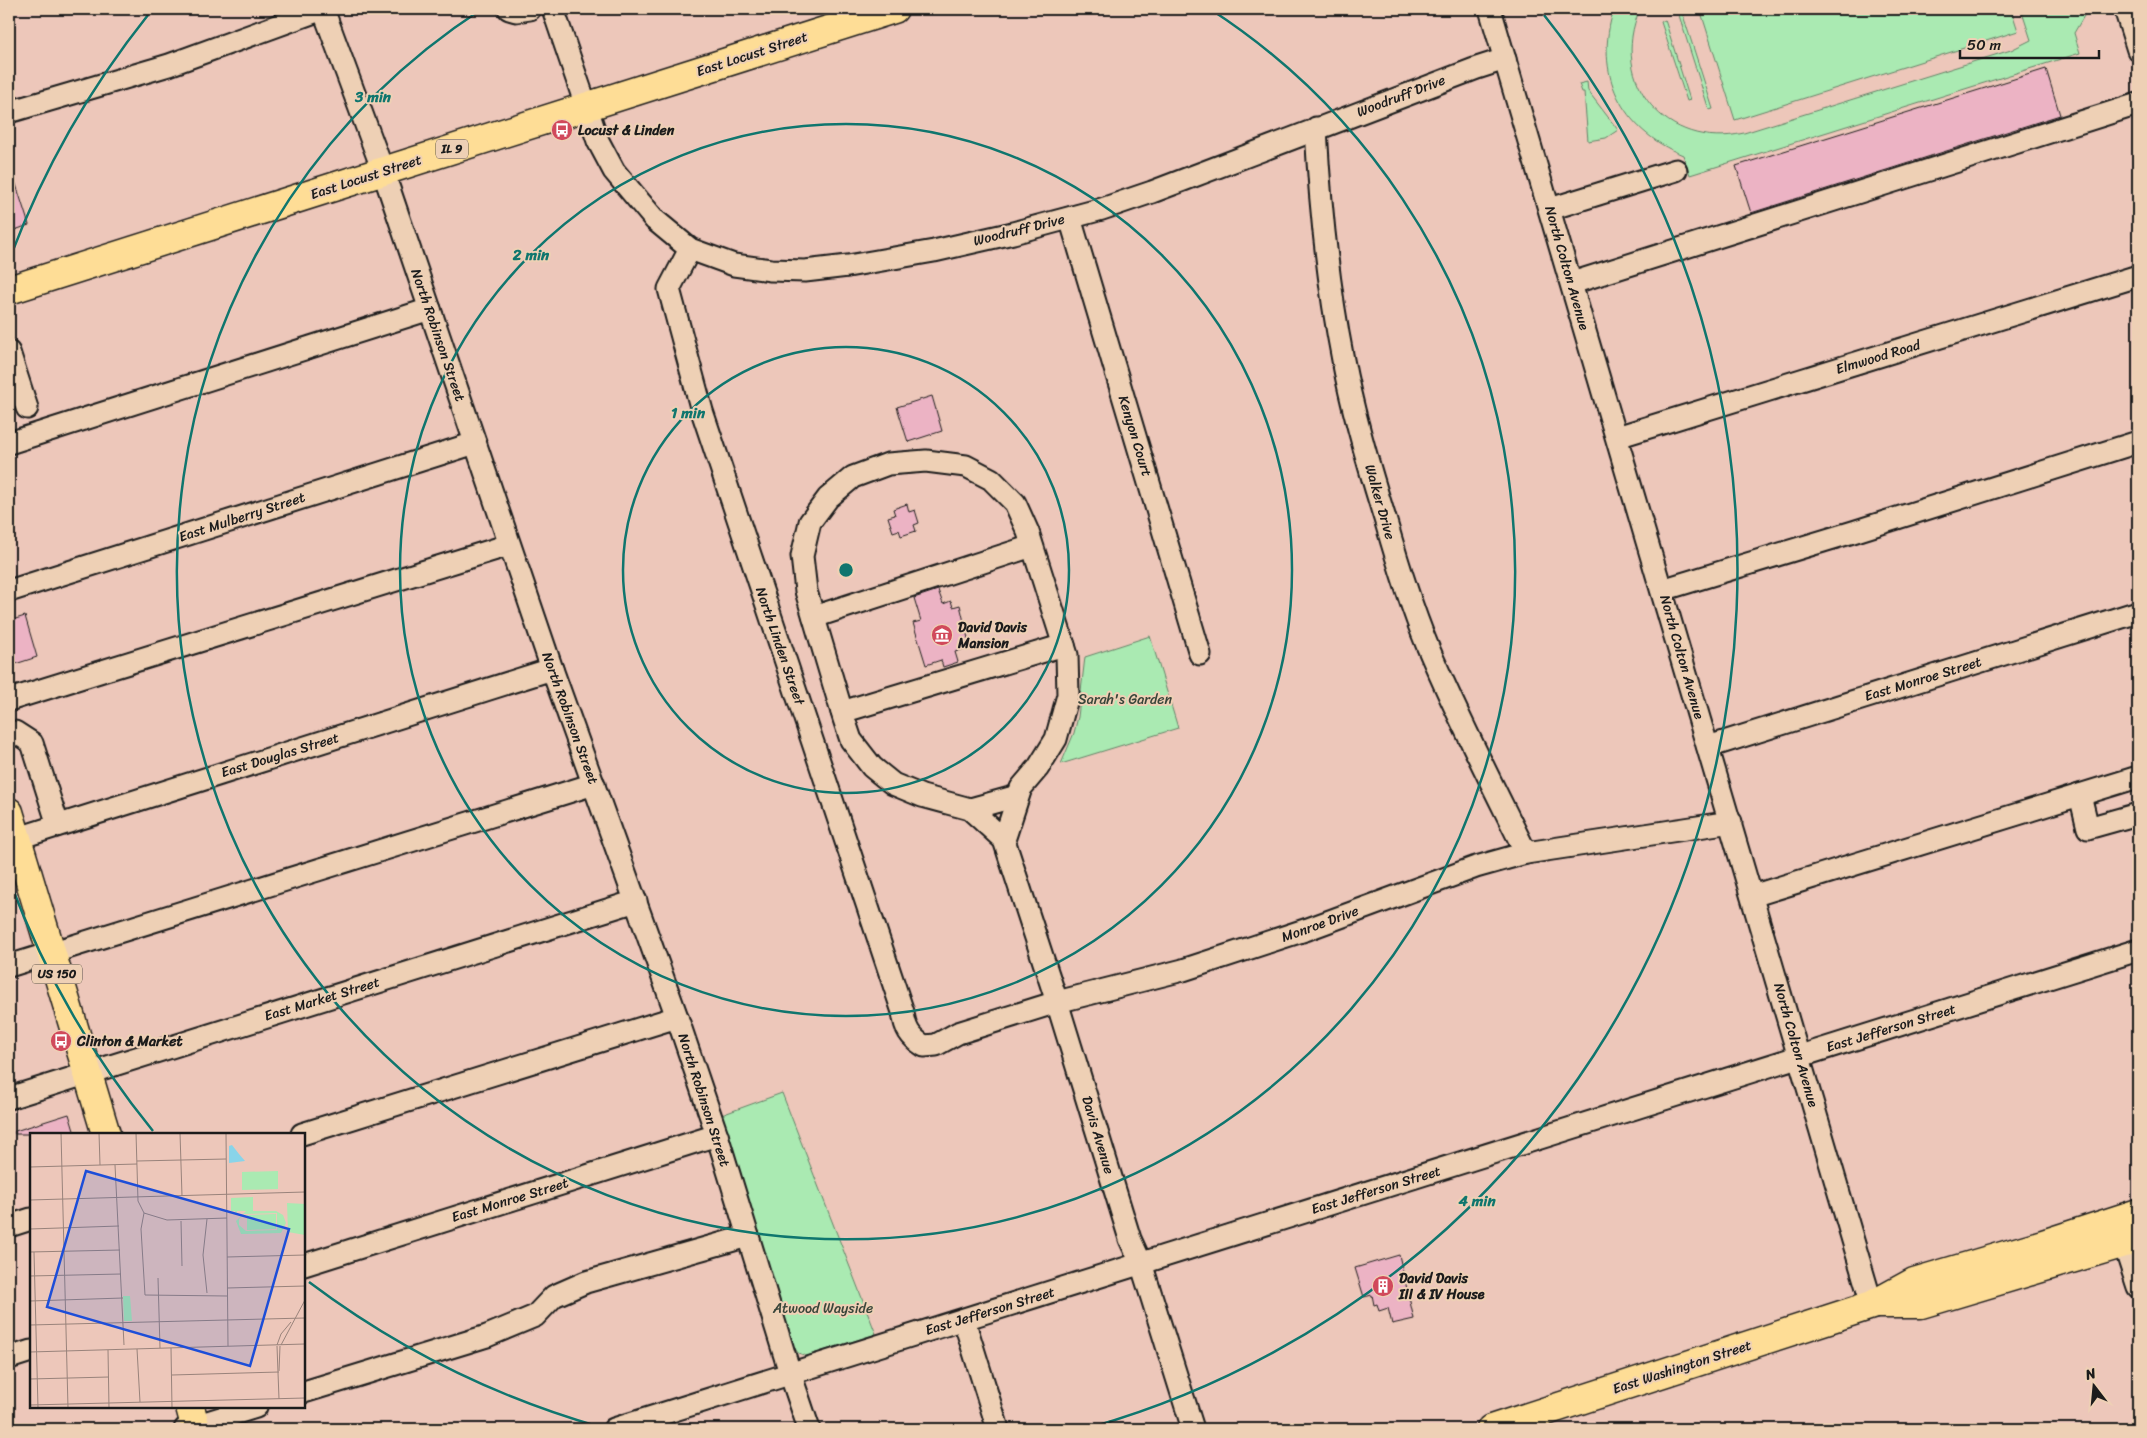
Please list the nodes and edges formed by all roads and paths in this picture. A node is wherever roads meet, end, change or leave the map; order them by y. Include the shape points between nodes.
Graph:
1 (323, 9) edge
2 (509, 9) edge
3 (530, 9) edge
4 (553, 9) edge
5 (894, 9) edge
6 (1490, 9) edge
7 (2125, 9) edge
8 (2138, 50) edge
9 (1505, 59) junction
10 (2138, 104) edge
11 (586, 108) junction
12 (9, 112) edge
13 (1316, 128) junction
14 (1676, 170) dead end
15 (383, 171) junction
16 (1550, 208) junction
17 (1070, 218) junction
18 (690, 249) junction
19 (2138, 276) edge
20 (1572, 283) junction
21 (9, 290) edge
22 (430, 310) junction
23 (9, 352) edge
24 (27, 408) dead end
25 (1617, 437) junction
26 (2138, 442) edge
27 (9, 443) edge
28 (475, 443) junction
29 (509, 544) junction
30 (1032, 546) junction
31 (1662, 590) junction
32 (9, 591) edge
33 (2138, 612) edge
34 (814, 617) junction
35 (1064, 645) junction
36 (1200, 654) dead end
37 (552, 669) junction
38 (9, 700) edge
39 (842, 712) junction
40 (9, 734) edge
41 (1708, 746) junction
42 (2138, 777) edge
43 (594, 784) junction
44 (2080, 795) junction
45 (1017, 796) junction
46 (970, 809) junction
47 (9, 812) edge
48 (2138, 814) edge
49 (1731, 822) junction
50 (58, 825) junction
51 (13, 840) edge
52 (1004, 840) junction
53 (1526, 853) junction
54 (1752, 896) junction
55 (636, 901) junction
56 (2138, 950) edge
57 (50, 953) junction
58 (9, 966) edge
59 (1058, 1002) junction
60 (677, 1017) junction
61 (916, 1040) joint
62 (1800, 1056) junction
63 (88, 1073) junction
64 (9, 1098) edge
65 (106, 1133) edge
66 (305, 1133) edge
67 (717, 1135) junction
68 (2138, 1213) edge
69 (30, 1219) edge
70 (9, 1226) edge
71 (748, 1236) junction
72 (2131, 1241) edge
73 (1142, 1263) junction
74 (305, 1265) edge
75 (2138, 1287) edge
76 (1872, 1304) junction
77 (964, 1320) junction
78 (30, 1351) edge
79 (9, 1358) edge
80 (790, 1373) junction
81 (305, 1392) edge
82 (252, 1408) edge
83 (192, 1423) edge
84 (614, 1429) edge
85 (809, 1429) edge
86 (998, 1429) edge
87 (1193, 1429) edge
88 (1491, 1429) edge

1 - 12 street via 170,65
1 - 15 street, North Robinson Street
2 - 3 street
4 - 11 street
5 - 11 main road, East Locust Street / IL 9
6 - 9 street, North Colton Avenue
7 - 8 street
9 - 13 street, Woodruff Drive
9 - 16 street, North Colton Avenue
10 - 20 street
11 - 15 main road, East Locust Street / IL 9
11 - 18 street, Woodruff Drive via 614,171 655,220
13 - 17 street, Woodruff Drive via 1152,192
13 - 53 street, Walker Drive via 1318,181 1343,361 1376,488 1402,576 1427,644
14 - 16 street
15 - 21 main road, East Locust Street / IL 9
15 - 22 street, North Robinson Street
16 - 20 street, North Colton Avenue
17 - 18 street, Woodruff Drive via 934,251 805,271 734,265
17 - 36 street, Kenyon Court
18 - 61 street, North Linden Street via 669,289 702,411 904,1022
19 - 25 street, Elmwood Road
20 - 25 street, North Colton Avenue
22 - 27 street
22 - 28 street, North Robinson Street
23 - 24 street
25 - 31 street, North Colton Avenue
26 - 31 street
28 - 29 street, North Robinson Street
28 - 32 street, East Mulberry Street
29 - 37 street, North Robinson Street
29 - 38 street
30 - 34 street
30 - 34 street via 1015,503 990,479 966,466 926,461 888,464 853,477 828,498 810,522 802,556 806,591
30 - 35 street
31 - 41 street, North Colton Avenue
33 - 41 street, East Monroe Street
34 - 39 street
35 - 39 street
35 - 45 street via 1068,695 1056,739
37 - 43 street, North Robinson Street
37 - 50 street, East Douglas Street
39 - 46 street via 851,740 872,767 893,784
40 - 50 street via 15,732 32,743
41 - 49 street, North Colton Avenue
42 - 44 street
43 - 55 street, North Robinson Street
43 - 57 street
44 - 48 street via 2088,828
44 - 54 street
45 - 46 street
45 - 52 street
46 - 52 street
47 - 51 main road, US 150
49 - 53 street, Monroe Drive
49 - 54 street, North Colton Avenue
50 - 51 street, East Douglas Street
51 - 57 main road, US 150
52 - 59 street, Davis Avenue
53 - 59 street, Monroe Drive via 1476,867 1308,929 1183,970
54 - 62 street, North Colton Avenue
55 - 60 street, North Robinson Street
55 - 63 street, East Market Street
56 - 62 street, East Jefferson Street
57 - 58 street
57 - 63 main road, US 150
59 - 61 street, Monroe Drive via 958,1033 936,1045 924,1046
59 - 73 street, Davis Avenue via 1130,1238
60 - 66 street
60 - 67 street, North Robinson Street
62 - 73 street, East Jefferson Street
62 - 76 street, North Colton Avenue
63 - 64 street, East Market Street
63 - 65 main road, US 150
67 - 71 street, North Robinson Street
67 - 74 street, East Monroe Street
68 - 76 main road, East Washington Street via 1914,1282
69 - 70 street
71 - 80 street, North Robinson Street
71 - 81 street via 586,1282 554,1296 535,1316 487,1336
72 - 75 street
72 - 76 main road, East Washington Street via 1921,1304
73 - 77 street, East Jefferson Street
73 - 87 street, Davis Avenue
76 - 88 main road, East Washington Street
77 - 80 street, East Jefferson Street
77 - 86 street
78 - 79 street
80 - 84 street, East Jefferson Street
80 - 85 street, North Robinson Street
82 - 83 street

